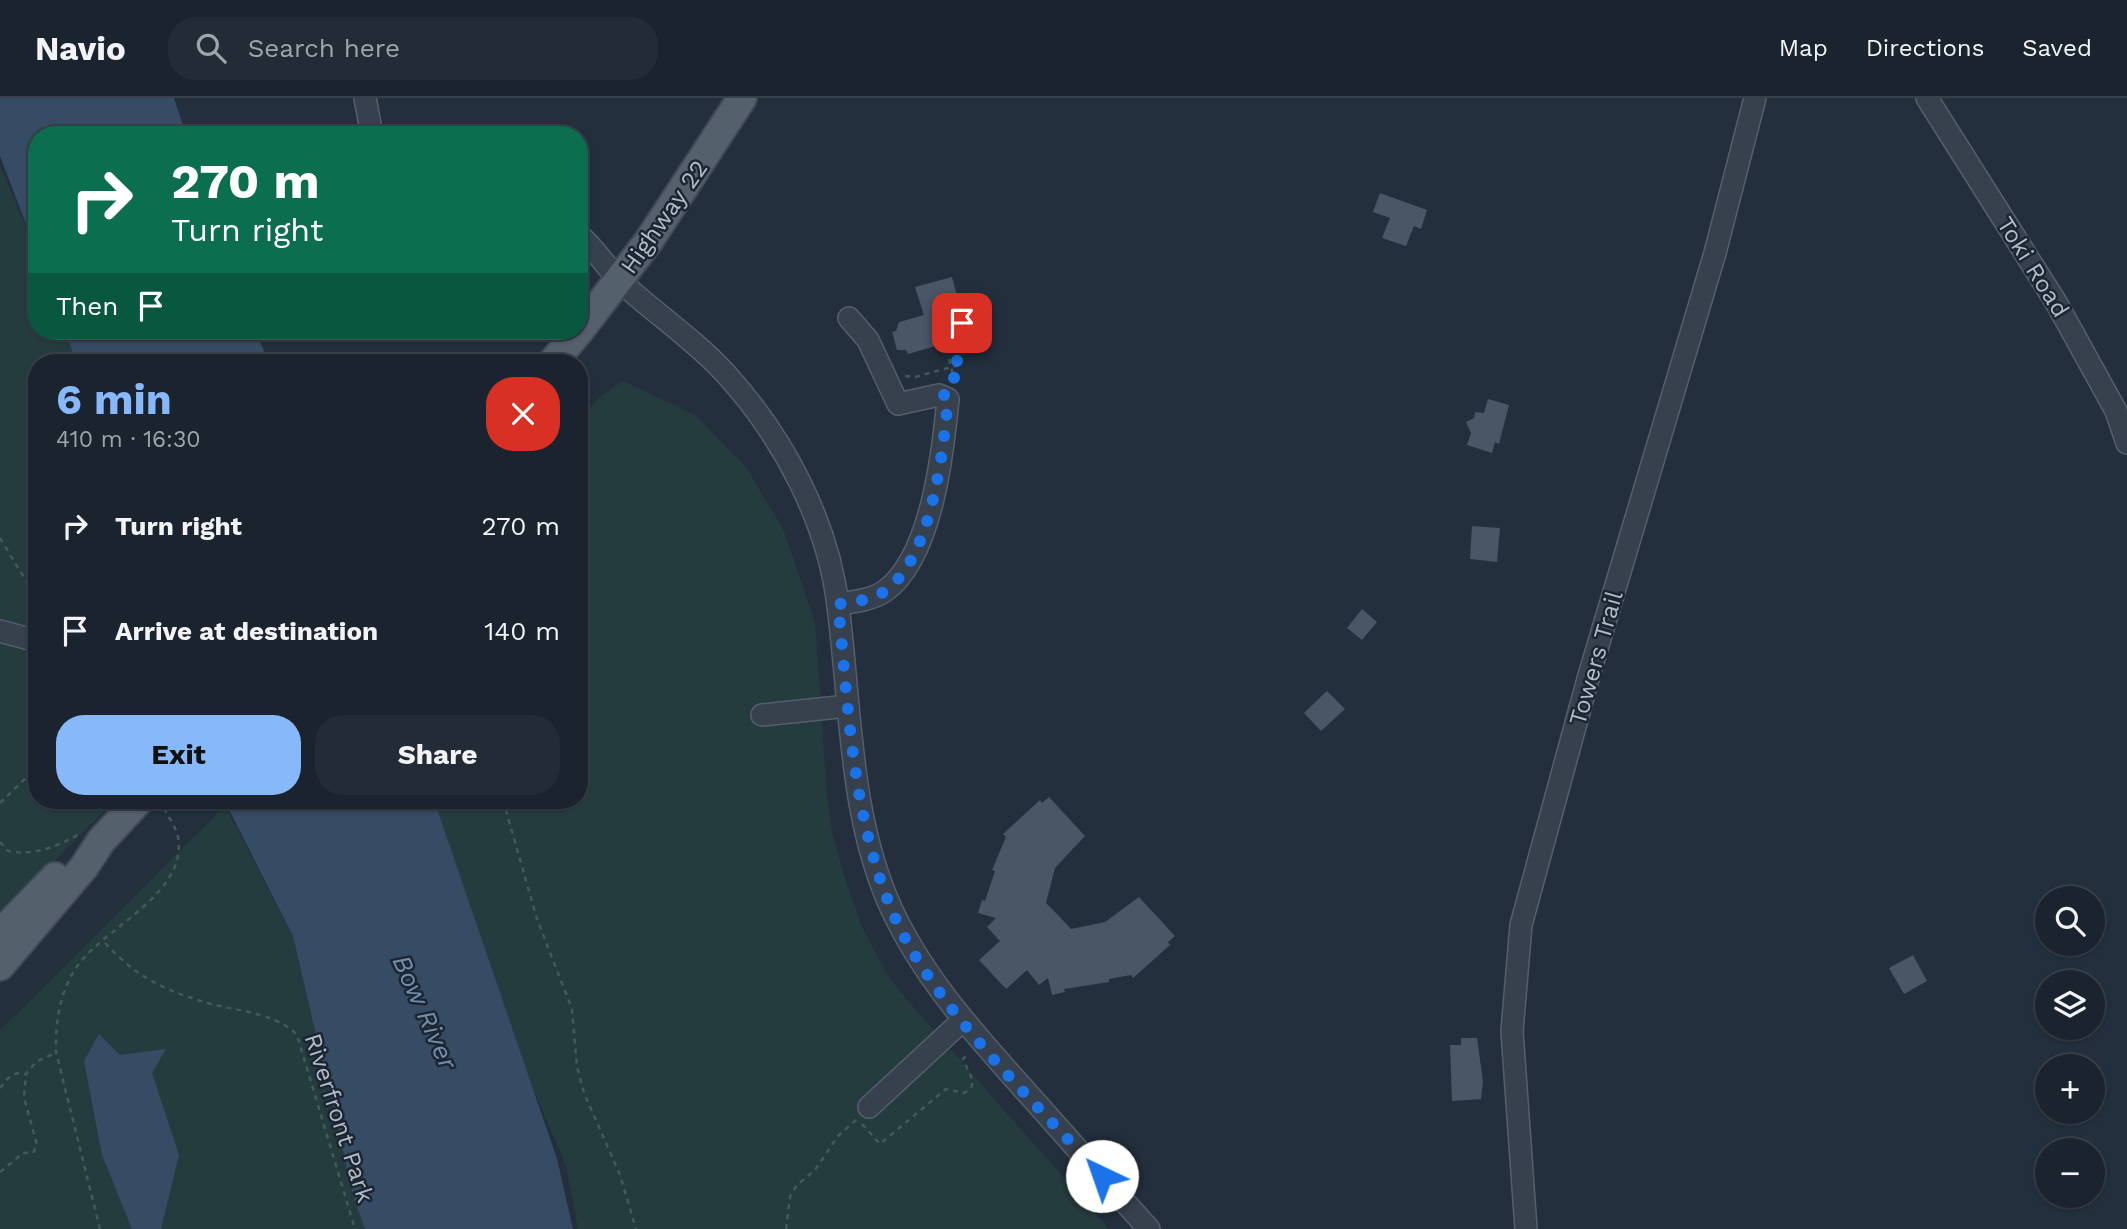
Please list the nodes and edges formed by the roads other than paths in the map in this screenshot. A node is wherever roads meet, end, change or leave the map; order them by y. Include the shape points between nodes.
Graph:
1 (365, 98) edge
2 (742, 98) edge
3 (1755, 98) edge
4 (1927, 98) edge
5 (370, 126) edge
6 (588, 245) edge
7 (620, 281) junction
8 (849, 318) dead end
9 (588, 320) edge
10 (571, 340) edge
11 (560, 354) edge
12 (2127, 443) edge
13 (838, 604) junction
14 (0, 631) edge
15 (28, 639) edge
16 (848, 706) junction
17 (762, 715) dead end
18 (130, 809) edge
19 (93, 835) junction
20 (0, 934) edge
21 (0, 966) edge
22 (962, 1021) junction
23 (863, 1113) road end
24 (1149, 1229) edge
25 (1527, 1229) edge

1 - 5 street
2 - 7 main road, Highway 22
3 - 25 street, Towers Trail via 1715,253 1588,680 1521,925 1512,1031
4 - 12 street, Toki Road via 2057,304 2116,411
6 - 7 street
7 - 9 main road, Highway 22
7 - 13 street via 725,372 762,418 793,468 818,525
8 - 13 street via 869,340 898,404 944,395 948,399 928,516 918,545 900,576 884,592
10 - 11 main road, Highway 22
13 - 16 street
14 - 15 street
16 - 17 street
16 - 22 street via 872,855 891,908 919,962
18 - 19 main road
19 - 20 main road
19 - 21 main road via 84,867
22 - 23 street
22 - 24 street

